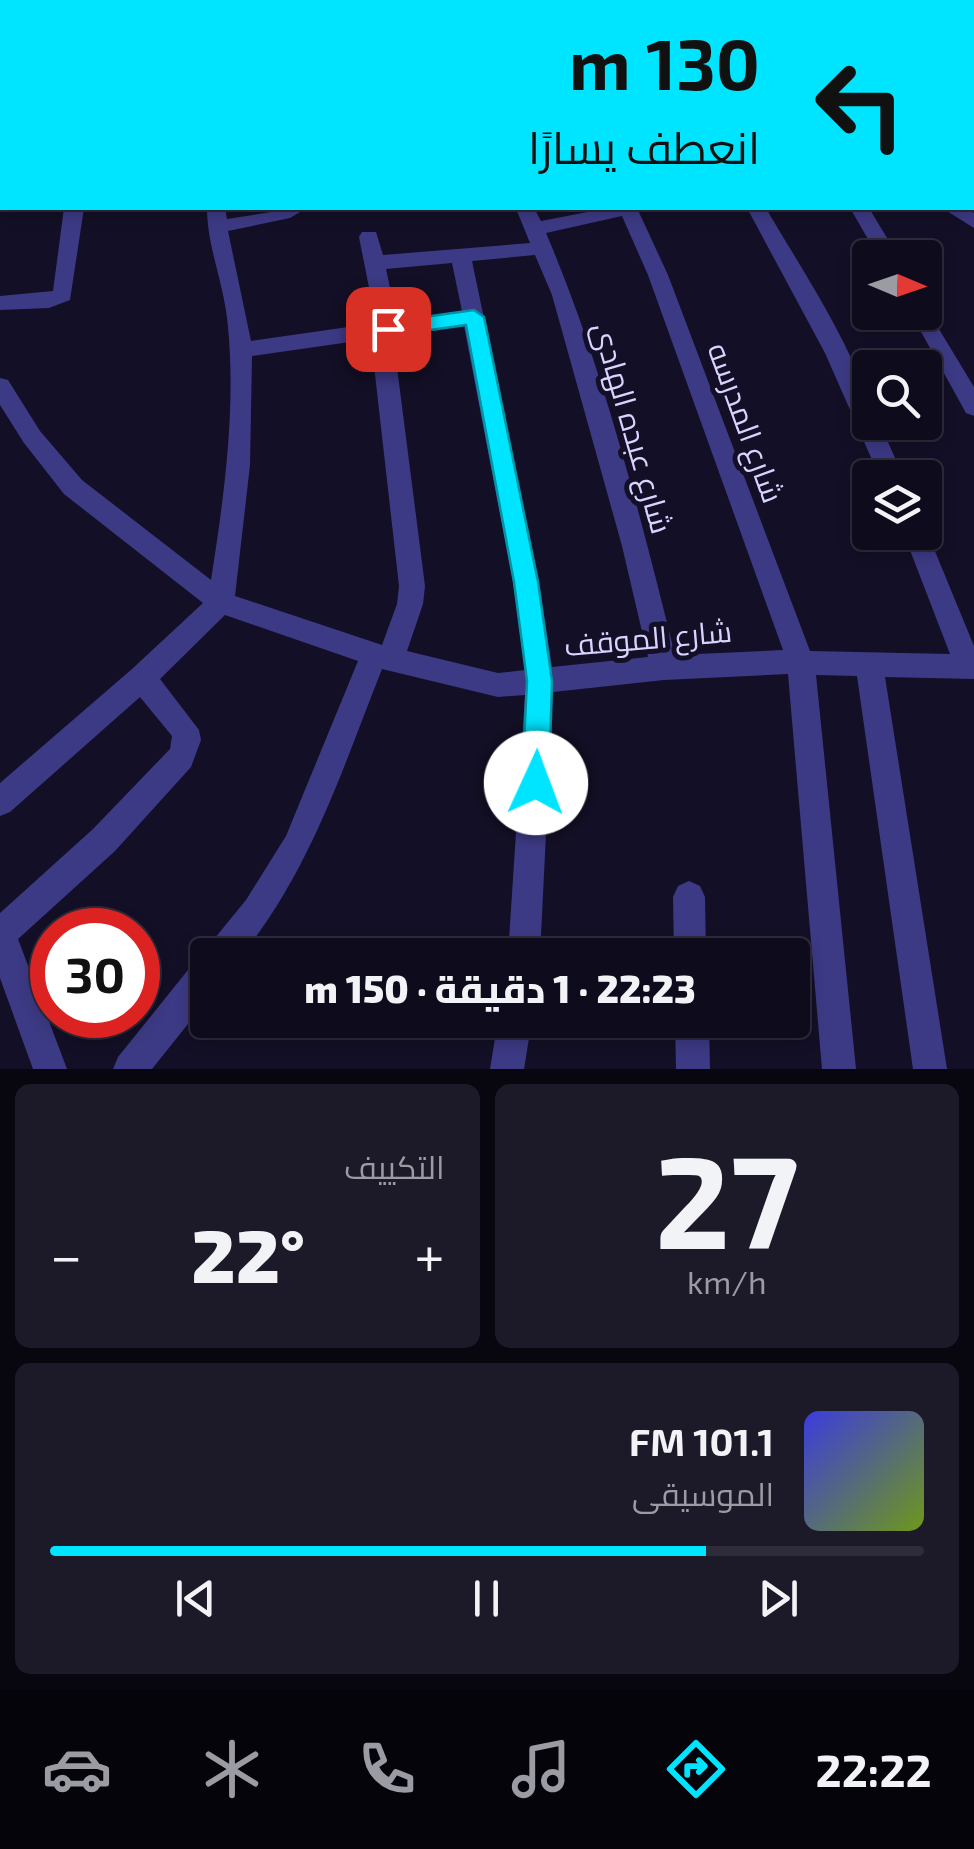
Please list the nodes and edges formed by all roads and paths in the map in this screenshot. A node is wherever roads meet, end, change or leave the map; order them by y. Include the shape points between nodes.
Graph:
1 (74, 210) edge
2 (621, 210) edge
3 (627, 210) edge
4 (757, 210) edge
5 (861, 210) edge
6 (290, 212) dead end
7 (216, 217) edge
8 (536, 229) junction
9 (369, 236) dead end
10 (879, 240) edge
11 (461, 256) junction
12 (374, 263) junction
13 (0, 303) edge
14 (474, 317) junction
15 (384, 330) junction
16 (930, 330) edge
17 (241, 350) junction
18 (0, 386) edge
19 (974, 407) edge
20 (884, 460) edge
21 (922, 550) edge
22 (221, 602) junction
23 (382, 657) junction
24 (802, 662) junction
25 (868, 664) junction
26 (971, 667) edge
27 (664, 668) junction
28 (142, 678) junction
29 (540, 681) junction
30 (0, 802) edge
31 (689, 896) dead end
32 (0, 934) edge
33 (236, 938) edge
34 (525, 938) edge
35 (690, 938) edge
36 (190, 994) edge
37 (512, 1038) edge
38 (692, 1038) edge
39 (50, 1069) edge
40 (130, 1069) edge
41 (507, 1069) edge
42 (693, 1069) edge
43 (838, 1069) edge
44 (930, 1069) edge

1 - 13 street via 63,295
2 - 8 street
3 - 24 street, شارع المدرسه via 658,275
4 - 20 street via 836,353
5 - 10 street
6 - 7 street
7 - 17 street
8 - 11 street
8 - 27 street, شارع عبده الهادى via 636,546
9 - 12 street
11 - 12 street
11 - 14 street
12 - 15 street
14 - 15 street
14 - 29 street
15 - 17 street
15 - 23 street via 412,586 410,604
16 - 19 street
17 - 22 street via 238,453
18 - 22 street, شارع الموقف via 73,487
21 - 26 street
22 - 23 street, شارع الموقف
22 - 28 street
23 - 29 street, شارع الموقف via 498,686
23 - 33 street via 297,846
24 - 25 street, شارع الموقف
24 - 27 street, شارع الموقف
24 - 43 street, شارع المدرسه
25 - 26 street, شارع الموقف
25 - 44 street
27 - 29 street, شارع الموقف
28 - 30 street
28 - 32 street via 185,730 181,757 104,840
29 - 34 street
31 - 35 street
32 - 39 street
36 - 40 street
37 - 41 street
38 - 42 street

